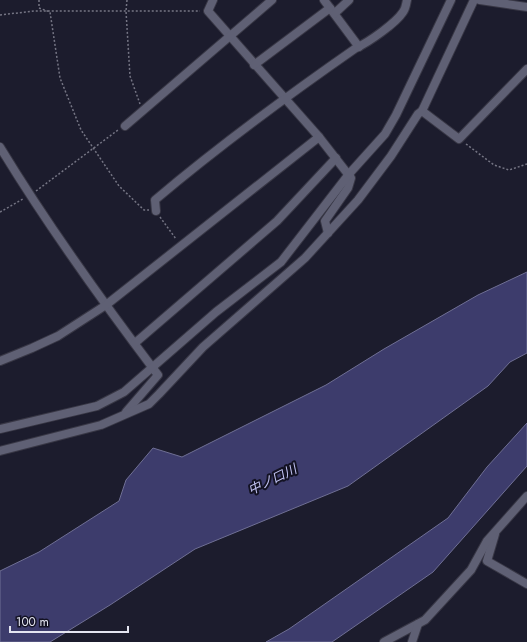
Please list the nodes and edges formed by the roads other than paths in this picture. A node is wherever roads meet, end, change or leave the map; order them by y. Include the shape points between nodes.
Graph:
1 (212, 0) edge
2 (272, 0) edge
3 (324, 0) edge
4 (349, 0) edge
5 (407, 0) edge
6 (451, 0) edge
7 (474, 0) edge
8 (480, 0) edge
9 (527, 7) edge
10 (332, 11) junction
11 (229, 36) junction
12 (359, 47) junction
13 (254, 64) junction
14 (527, 69) edge
15 (284, 98) junction
16 (422, 111) junction
17 (125, 126) road end
18 (319, 137) junction
19 (0, 147) edge
20 (336, 158) junction
21 (348, 174) junction
22 (156, 211) road end
23 (328, 233) junction
24 (106, 305) junction
25 (135, 342) junction
26 (0, 361) edge
27 (152, 366) junction
28 (125, 414) junction
29 (0, 429) edge
30 (0, 451) edge
31 (527, 496) edge
32 (495, 532) junction
33 (527, 584) edge
34 (418, 624) junction
35 (384, 642) edge
36 (412, 642) edge

1 - 11 street via 208,11
2 - 11 street
3 - 10 street
4 - 10 street
5 - 12 street via 405,10 399,17
6 - 21 street via 385,134
7 - 16 street
8 - 9 street
10 - 12 street
10 - 13 street
11 - 13 street
11 - 17 street
12 - 15 street
13 - 15 street
14 - 16 street via 459,139
15 - 18 street
15 - 22 street via 155,200
16 - 23 street via 358,200
18 - 20 street
18 - 24 street
19 - 24 street via 29,196
20 - 21 street
20 - 25 street via 277,221
21 - 23 street via 351,178 348,188 325,221
21 - 27 street via 281,262
23 - 28 street via 305,258 202,348 149,404
24 - 25 street
24 - 26 street via 58,336
25 - 27 street
27 - 28 street via 158,375
27 - 29 street via 124,392 97,406
28 - 30 street via 101,425
31 - 32 street
32 - 33 street via 487,561
32 - 34 street via 471,570 425,620
34 - 35 street
34 - 36 street

